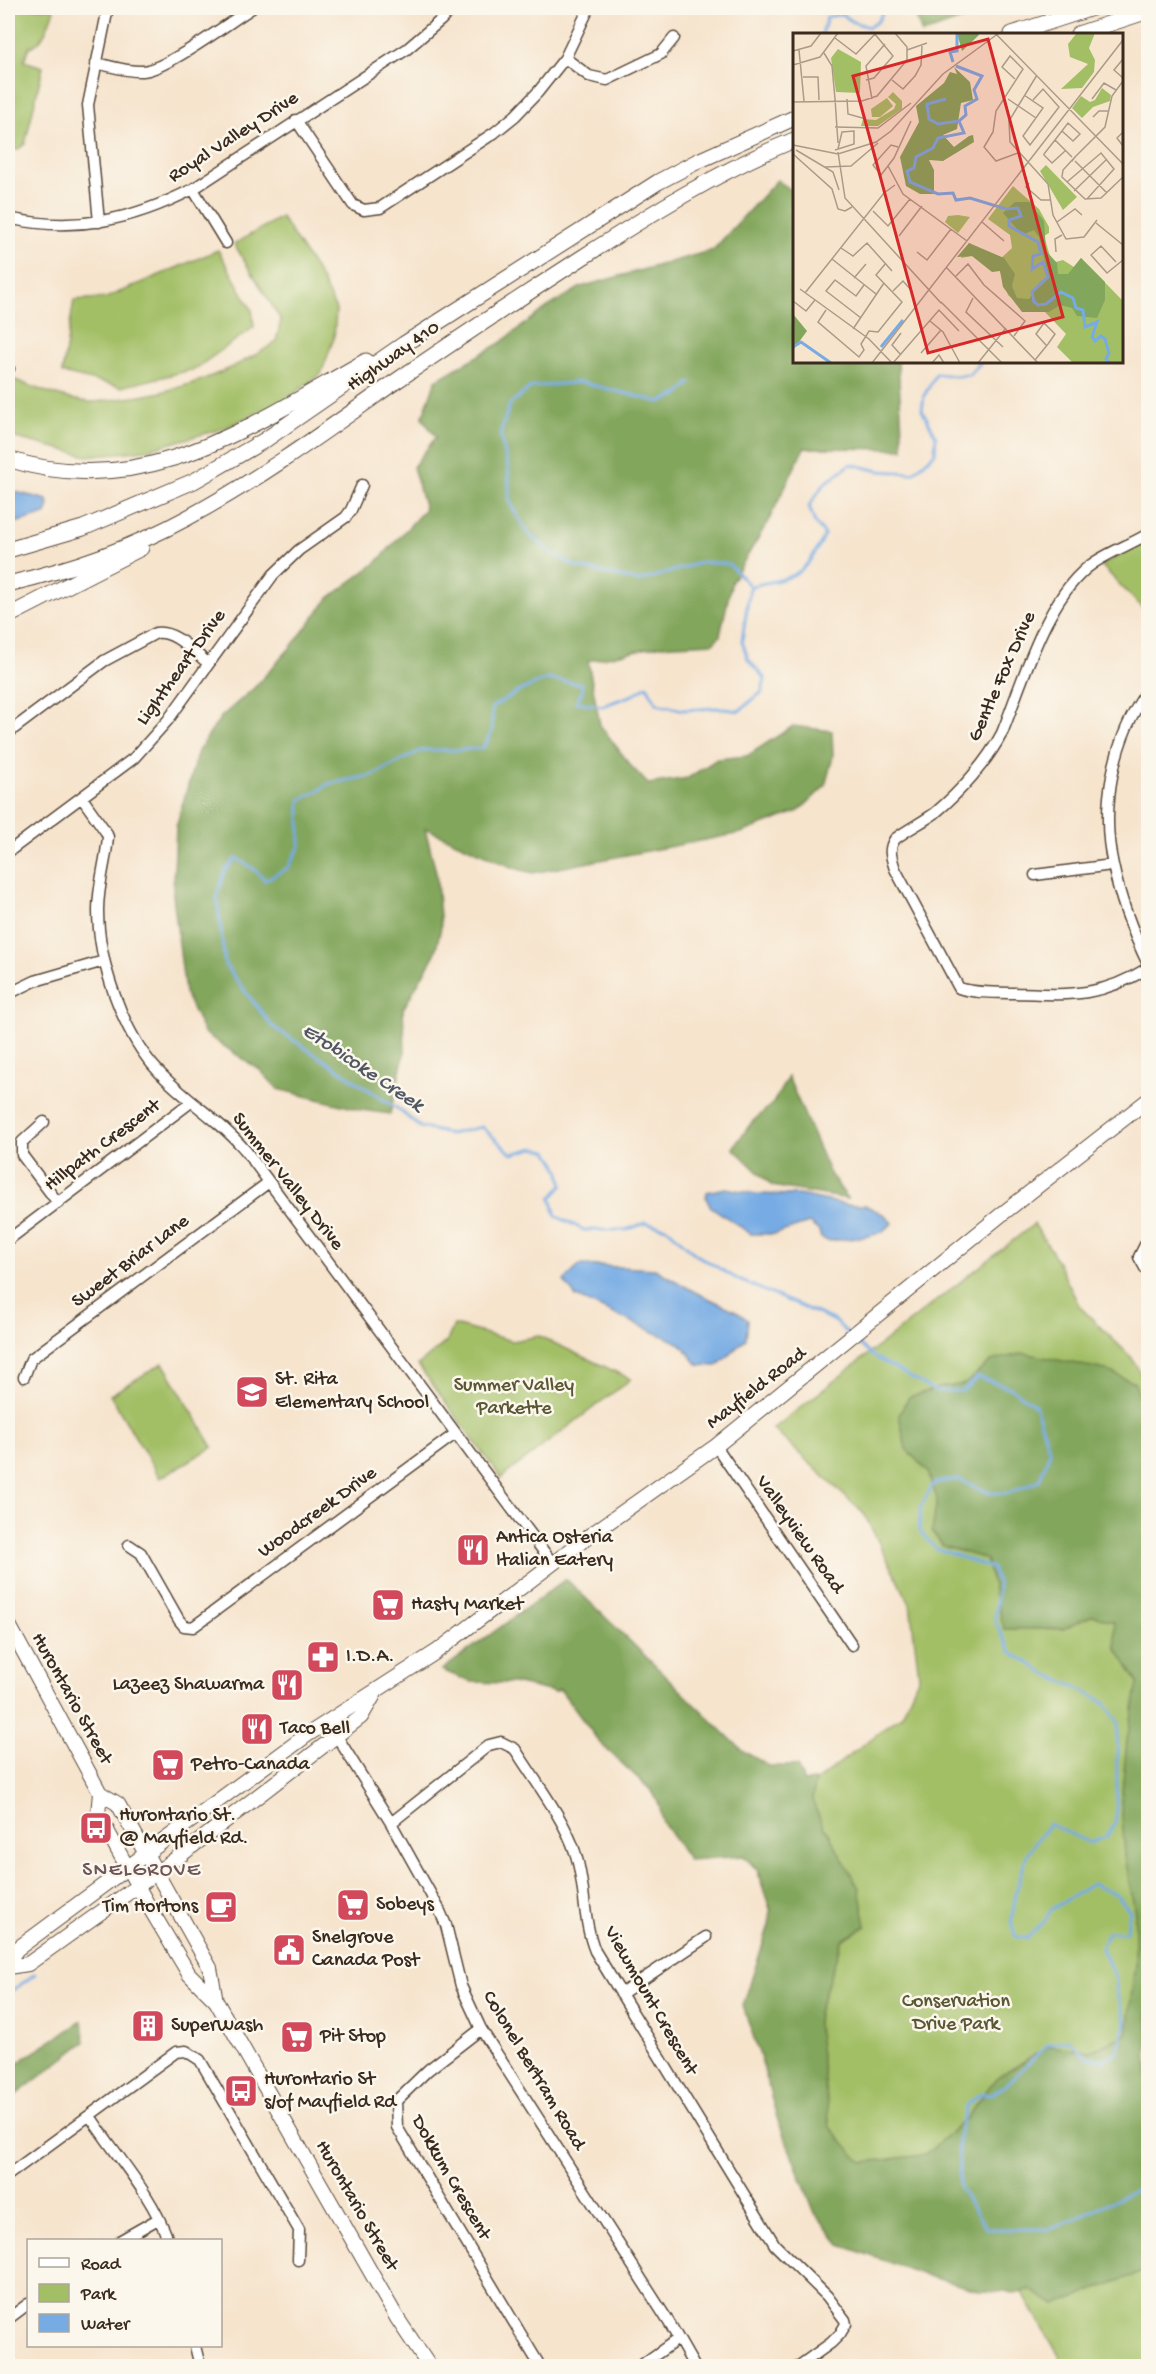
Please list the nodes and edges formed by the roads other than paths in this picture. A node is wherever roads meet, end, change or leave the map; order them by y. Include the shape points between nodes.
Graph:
1 (108, 8) edge
2 (252, 8) edge
3 (452, 8) edge
4 (589, 8) edge
5 (1092, 8) edge
6 (1149, 11) edge
7 (1015, 33) edge
8 (1081, 33) edge
9 (674, 38) dead end
10 (565, 58) junction
11 (96, 63) junction
12 (793, 119) edge
13 (296, 120) junction
14 (791, 142) edge
15 (193, 189) junction
16 (8, 218) edge
17 (99, 222) junction
18 (226, 243) dead end
19 (404, 344) junction
20 (8, 459) edge
21 (362, 485) dead end
22 (186, 519) junction
23 (1149, 534) edge
24 (8, 550) edge
25 (8, 584) edge
26 (8, 616) edge
27 (208, 663) junction
28 (1149, 690) edge
29 (8, 732) edge
30 (82, 798) junction
31 (8, 852) edge
32 (1113, 865) junction
33 (1035, 875) dead end
34 (104, 961) junction
35 (1149, 966) edge
36 (8, 994) edge
37 (1149, 1100) edge
38 (191, 1102) junction
39 (44, 1122) dead end
40 (269, 1182) junction
41 (58, 1203) junction
42 (8, 1240) edge
43 (1149, 1243) edge
44 (1149, 1273) edge
45 (24, 1377) dead end
46 (455, 1434) junction
47 (716, 1446) junction
48 (129, 1545) dead end
49 (553, 1564) junction
50 (8, 1623) edge
51 (852, 1644) dead end
52 (377, 1690) junction
53 (328, 1722) junction
54 (338, 1735) junction
55 (100, 1793) junction
56 (391, 1823) junction
57 (146, 1854) junction
58 (128, 1867) junction
59 (156, 1873) junction
60 (137, 1885) junction
61 (706, 1937) dead end
62 (8, 1962) edge
63 (8, 1967) edge
64 (621, 1994) junction
65 (216, 2001) junction
66 (481, 2029) junction
67 (90, 2116) junction
68 (8, 2175) edge
69 (158, 2219) junction
70 (124, 2239) edge
71 (167, 2239) edge
72 (298, 2260) dead end
73 (27, 2305) edge
74 (8, 2319) edge
75 (678, 2339) junction
76 (195, 2347) edge
77 (200, 2367) edge
78 (429, 2367) edge
79 (540, 2367) edge
80 (640, 2367) edge
81 (694, 2367) edge
82 (799, 2367) edge

1 - 11 street
2 - 11 street via 163,65 144,71
3 - 13 street, Royal Valley Drive via 407,49
4 - 10 street
5 - 7 highway
6 - 8 highway
9 - 10 street via 661,54 607,80 589,76
10 - 13 street via 538,92 494,133 385,205 369,211 353,205
11 - 17 street via 88,115
12 - 19 highway, Highway 410 via 658,182
13 - 15 street, Royal Valley Drive
14 - 22 highway, Highway 410 via 718,174 663,206 476,326 287,458
15 - 17 street, Royal Valley Drive via 143,212
15 - 18 street
16 - 17 street, Royal Valley Drive via 54,224
19 - 20 highway via 213,444 155,465 73,472
19 - 24 highway, Highway 410 via 265,440 194,481 83,528
21 - 27 street, Lightheart Drive via 346,517 285,562
22 - 25 highway, Highway 410 via 90,560
22 - 26 highway via 169,534
23 - 35 street, Gentle Fox Drive via 1095,562 1067,588 1046,626 994,748 935,813 895,839 890,855 959,988 1075,995 1111,987
27 - 29 street via 171,635 156,633 104,661
27 - 30 street, Lightheart Drive via 148,743
28 - 32 street via 1125,729 1114,769 1108,819
30 - 31 street, Lightheart Drive
30 - 34 street, Summer Valley Drive via 108,837 98,909
32 - 33 street
32 - 35 street via 1132,929
34 - 36 street via 35,981
34 - 38 street, Summer Valley Drive via 123,1013 144,1052
37 - 47 main road, Mayfield Road
38 - 40 street, Summer Valley Drive via 234,1136
38 - 41 street, Hillpath Crescent
39 - 41 street via 22,1142 22,1155
40 - 45 street, Sweet Briar Lane via 30,1359
40 - 46 street, Summer Valley Drive
41 - 42 street, Hillpath Crescent
43 - 44 street via 1138,1257
46 - 48 street, Woodcreek Drive via 193,1627 184,1626 179,1620 141,1553
46 - 49 street, Summer Valley Drive
47 - 49 main road, Mayfield Road
47 - 51 street, Valleyview Road
49 - 52 main road, Mayfield Road via 436,1652
50 - 55 main road, Hurontario Street
52 - 53 main road, Mayfield Road
52 - 54 main road, Mayfield Road via 361,1717
53 - 54 street, Colonel Bertram Road
53 - 57 main road, Mayfield Road
54 - 56 street, Colonel Bertram Road
54 - 59 main road, Mayfield Road
55 - 57 main road, Hurontario Street via 118,1804
55 - 58 main road, Hurontario Street via 98,1814
56 - 64 street, Viewmount Crescent via 489,1745 501,1742 515,1749 569,1836 580,1871 589,1935
56 - 66 street, Colonel Bertram Road via 446,1925 461,1986
57 - 58 main road, Mayfield Road
57 - 59 main road, Hurontario Street
58 - 60 main road, Hurontario Street
58 - 62 main road, Mayfield Road via 17,1949
59 - 60 main road, Mayfield Road
59 - 65 main road, Hurontario Street via 210,1968
60 - 63 main road, Mayfield Road via 28,1964
60 - 65 main road, Hurontario Street via 189,1974
61 - 64 street
64 - 82 street, Viewmount Crescent via 775,2245 827,2296 845,2320 840,2334
65 - 78 main road, Hurontario Street via 397,2318
66 - 75 street, Colonel Bertram Road
66 - 79 street, Dokkum Crescent via 396,2101 397,2127
67 - 68 street
67 - 69 street via 128,2168
67 - 72 street via 176,2052 192,2054 200,2060 298,2230
69 - 70 street
69 - 71 street
73 - 74 street
75 - 80 street
75 - 81 street, Colonel Bertram Road
76 - 77 street

